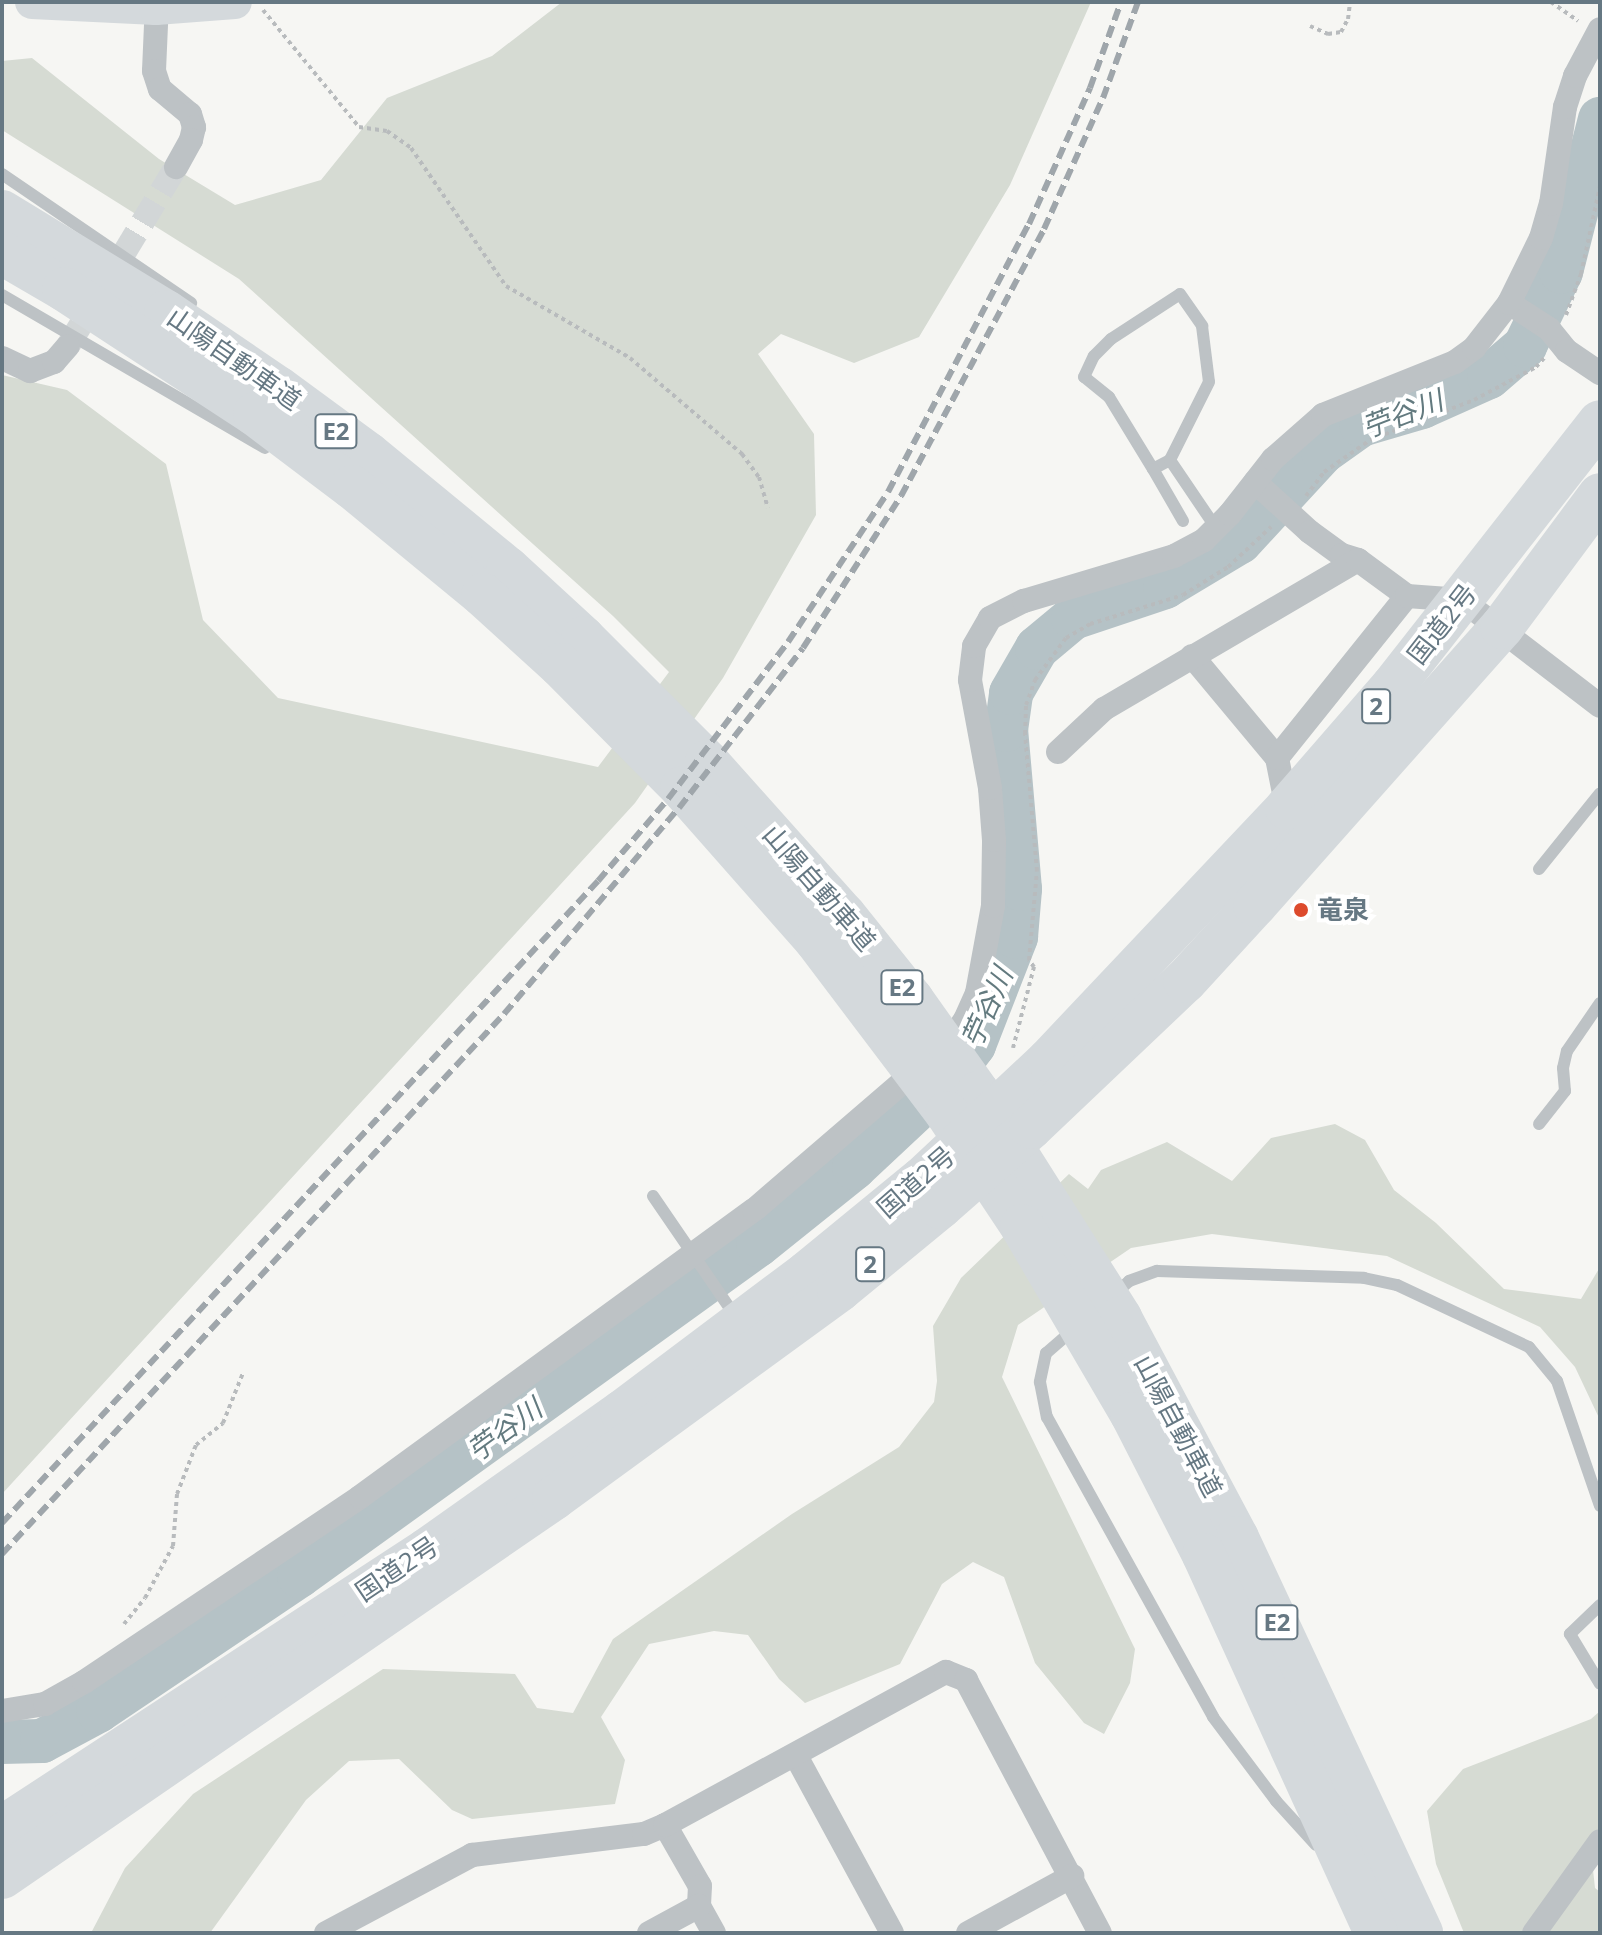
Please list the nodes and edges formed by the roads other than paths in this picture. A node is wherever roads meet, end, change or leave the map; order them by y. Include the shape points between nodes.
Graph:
1 (32, 2) edge
2 (235, 2) edge
3 (156, 5) edge
4 (1598, 32) edge
5 (176, 167) tunnel mouth
6 (2, 174) edge
7 (2, 212) edge
8 (2, 253) edge
9 (2, 295) edge
10 (1513, 306) junction
11 (207, 314) dead end
12 (68, 346) tunnel mouth
13 (2, 358) edge
14 (1600, 373) edge
15 (1600, 422) edge
16 (369, 437) dead end
17 (276, 455) dead end
18 (1170, 460) junction
19 (1153, 469) junction
20 (1258, 485) junction
21 (1600, 495) edge
22 (353, 508) dead end
23 (1183, 521) dead end
24 (1216, 528) junction
25 (1358, 560) junction
26 (495, 582) junction
27 (1407, 596) junction
28 (1462, 600) junction
29 (1502, 627) junction
30 (1192, 656) junction
31 (1600, 706) edge
32 (1058, 752) dead end
33 (1277, 758) junction
34 (1600, 793) edge
35 (1287, 808) junction
36 (1539, 869) dead end
37 (1600, 1003) edge
38 (1539, 1124) dead end
39 (653, 1196) dead end
40 (695, 1258) junction
41 (731, 1309) junction
42 (1105, 1330) junction
43 (1600, 1506) edge
44 (1600, 1605) edge
45 (1600, 1684) edge
46 (2, 1711) edge
47 (796, 1756) junction
48 (665, 1825) junction
49 (2, 1828) edge
50 (1600, 1841) edge
51 (1072, 1876) junction
52 (2, 1877) edge
53 (1358, 1892) junction
54 (699, 1906) junction
55 (326, 1933) edge
56 (649, 1933) edge
57 (714, 1933) edge
58 (892, 1933) edge
59 (968, 1933) edge
60 (1100, 1933) edge
61 (1376, 1933) edge
62 (1421, 1933) edge
63 (1534, 1933) edge

1 - 3 main road
2 - 3 main road
3 - 5 street via 154,71 160,89 190,114 194,127
4 - 10 street via 1565,107 1551,204
6 - 11 lane
7 - 26 highway, 山陽自動車道 / E2 via 130,289 368,454
8 - 26 highway, 山陽自動車道 / E2 via 255,414 352,487
9 - 17 lane
10 - 14 street
10 - 20 street via 1455,362 1323,415 1296,436
12 - 13 street via 54,362 30,371
15 - 28 highway, 国道2号 / 2
16 - 26 lane
18 - 19 lane
18 - 19 lane via 1209,382 1202,326 1180,294 1111,339 1094,356 1084,377 1109,397
18 - 24 lane
19 - 23 lane
20 - 24 street
20 - 25 street via 1342,555
21 - 29 highway, 国道2号 / 2
22 - 26 lane
24 - 40 street via 1174,556 1024,601 990,618 974,646 970,680 990,788 993,906 977,993 965,1020 949,1042
25 - 27 street
25 - 30 street
26 - 42 highway, 山陽自動車道 / E2 via 626,705 879,1019 1013,1213
27 - 28 street
27 - 33 street
28 - 29 street
28 - 35 highway, 国道2号 / 2
29 - 31 street
29 - 52 highway, 国道2号 / 2 via 1185,981 940,1207 839,1290 519,1523
30 - 32 street via 1104,709
30 - 33 street
33 - 35 street
34 - 36 lane
35 - 41 highway, 国道2号 / 2 via 1049,1060 922,1179
37 - 38 lane via 1567,1051 1565,1091
39 - 40 lane
40 - 41 lane
40 - 46 street via 360,1497 84,1682 45,1704
41 - 49 highway, 国道2号 / 2 via 427,1550
42 - 53 highway, 山陽自動車道 / E2
42 - 62 highway, 山陽自動車道 / E2 via 1237,1538
43 - 53 lane via 1557,1381 1529,1347 1397,1285 1364,1278 1157,1271 1129,1281 1046,1353 1040,1382 1047,1417 1213,1717 1276,1801
44 - 45 lane via 1570,1634
47 - 48 street
47 - 51 street via 946,1672 966,1680
47 - 58 street
48 - 54 street via 700,1886
48 - 55 street via 644,1834 472,1855
50 - 63 street
51 - 59 street
51 - 60 street
53 - 61 highway, 山陽自動車道 / E2
54 - 56 street
54 - 57 street

